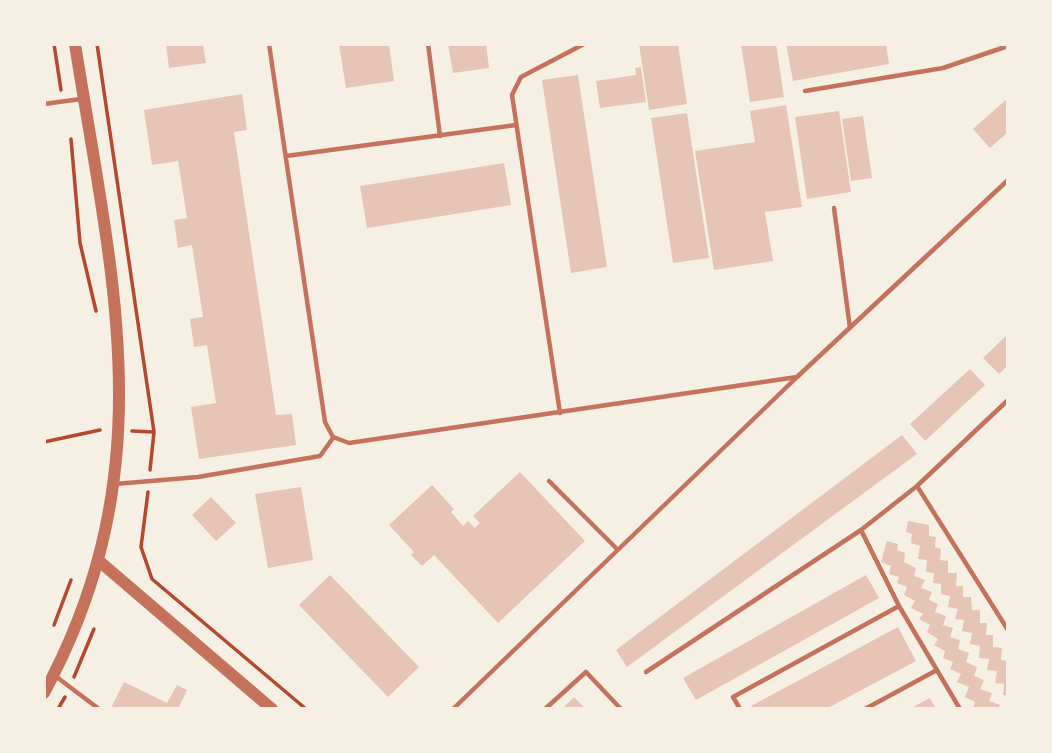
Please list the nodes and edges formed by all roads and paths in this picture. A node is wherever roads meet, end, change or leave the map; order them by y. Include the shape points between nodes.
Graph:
1 (75, 44) edge
2 (97, 44) edge
3 (269, 44) edge
4 (428, 44) edge
5 (584, 44) edge
6 (1008, 46) edge
7 (805, 91) dead end
8 (84, 99) junction
9 (44, 104) edge
10 (516, 125) junction
11 (71, 132) dead end
12 (440, 135) junction
13 (286, 156) junction
14 (1008, 180) edge
15 (834, 208) dead end
16 (97, 315) dead end
17 (850, 328) junction
18 (797, 377) junction
19 (1008, 400) edge
20 (560, 413) junction
21 (102, 419) dead end
22 (333, 438) junction
23 (100, 443) dead end
24 (149, 481) junction
25 (549, 481) dead end
26 (114, 484) junction
27 (917, 486) junction
28 (861, 530) junction
29 (618, 550) junction
30 (99, 561) junction
31 (72, 576) dead end
32 (899, 606) junction
33 (95, 625) dead end
34 (1008, 630) edge
35 (51, 631) dead end
36 (937, 670) junction
37 (646, 672) dead end
38 (54, 674) junction
39 (70, 686) junction
40 (44, 693) edge
41 (58, 709) edge
42 (99, 709) edge
43 (272, 709) edge
44 (306, 709) edge
45 (453, 709) edge
46 (545, 709) edge
47 (621, 709) edge
48 (740, 709) edge
49 (865, 709) edge
50 (960, 709) edge

1 - 8 street
2 - 24 path via 154,432
3 - 13 lane
4 - 12 lane
5 - 10 lane via 521,77 512,95
6 - 7 lane via 943,68
8 - 9 lane
8 - 26 street via 114,277 120,353 120,431
10 - 12 lane
10 - 20 lane
11 - 16 path via 80,243
12 - 13 lane
13 - 22 lane via 325,422
14 - 17 lane
15 - 17 lane
17 - 18 lane
18 - 20 lane
18 - 29 lane
19 - 27 lane
20 - 22 lane via 349,443
21 - 23 path
22 - 24 lane via 320,456
24 - 26 lane
24 - 44 path via 141,547 152,579
25 - 29 lane
26 - 30 street
27 - 28 lane
27 - 34 lane
28 - 32 lane
28 - 37 lane
29 - 45 lane
30 - 38 street
30 - 43 street
31 - 35 path
32 - 36 lane
32 - 48 lane via 733,696
33 - 39 path
36 - 49 lane
36 - 50 lane
38 - 39 lane
38 - 40 street
39 - 41 path
39 - 42 lane
46 - 47 lane via 586,672

